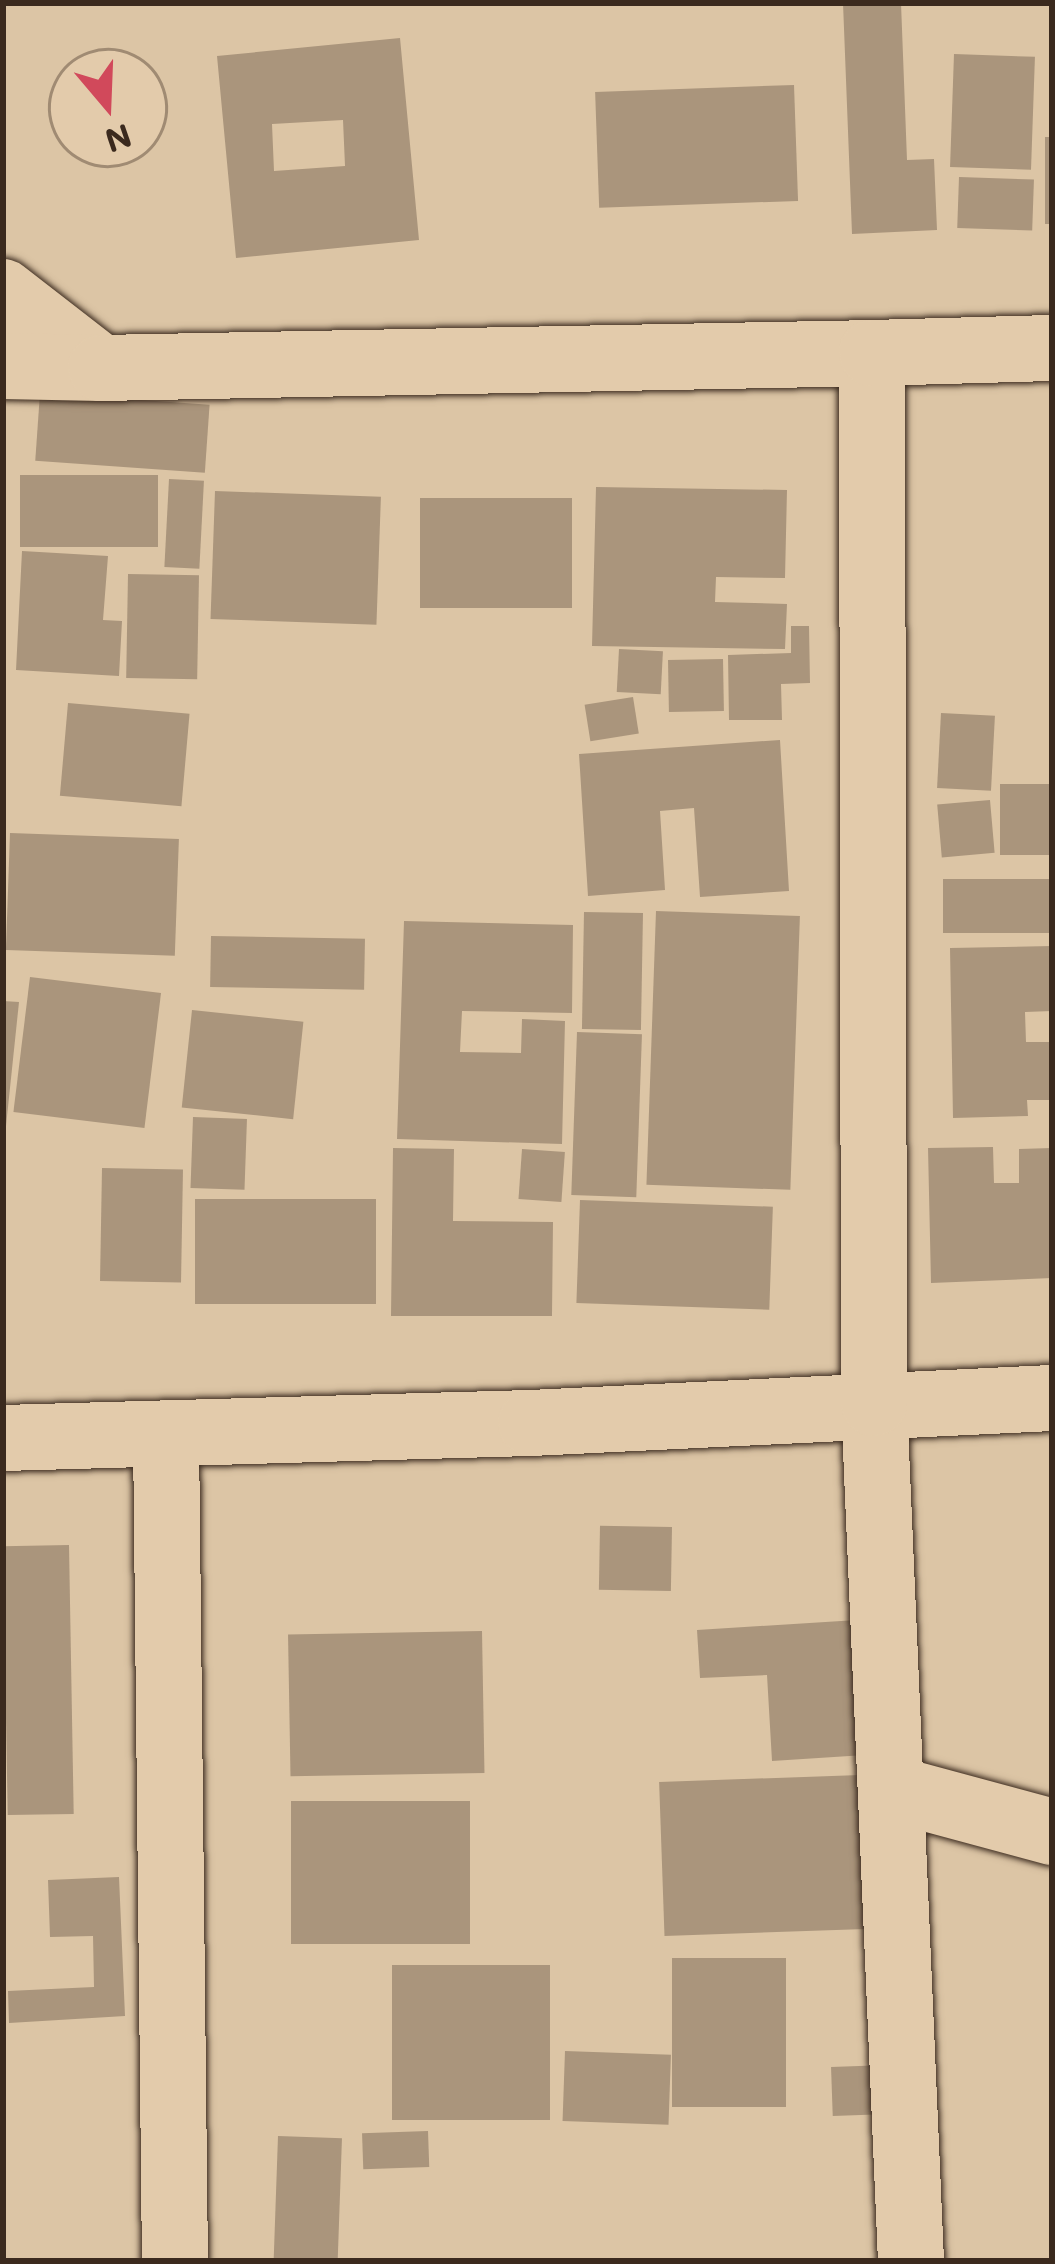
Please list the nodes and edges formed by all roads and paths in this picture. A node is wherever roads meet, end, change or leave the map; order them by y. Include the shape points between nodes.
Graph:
1 (3, 292) edge
2 (1052, 348) edge
3 (872, 353) junction
4 (3, 366) edge
5 (101, 368) junction
6 (1052, 1398) edge
7 (874, 1403) junction
8 (166, 1434) junction
9 (3, 1438) edge
10 (893, 1789) junction
11 (1052, 1832) edge
12 (175, 2261) edge
13 (911, 2261) edge

1 - 5 street
2 - 3 street
3 - 5 street
3 - 7 street
4 - 5 street
6 - 7 street
7 - 8 street
7 - 10 street
8 - 9 street
8 - 12 street
10 - 11 street
10 - 13 street

